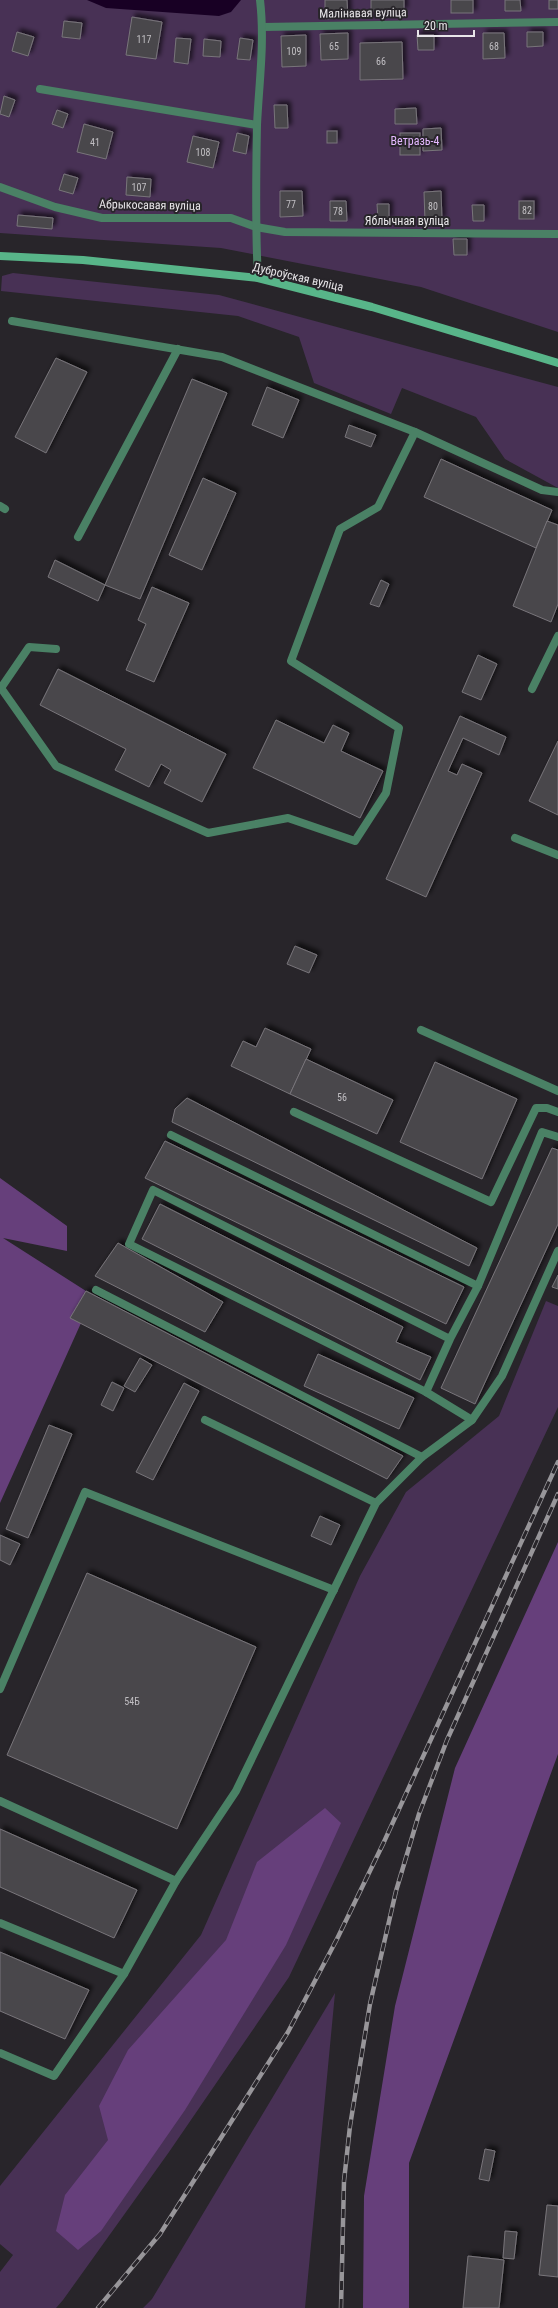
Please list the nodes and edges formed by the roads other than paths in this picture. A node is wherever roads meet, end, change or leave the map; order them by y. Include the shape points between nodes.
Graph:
1 (260, 0) edge
2 (558, 22) edge
3 (263, 27) junction
4 (40, 89) dead end
5 (258, 125) junction
6 (0, 187) edge
7 (256, 227) junction
8 (558, 234) edge
9 (0, 256) edge
10 (258, 278) junction
11 (12, 321) dead end
12 (178, 349) junction
13 (558, 363) edge
14 (415, 432) junction
15 (558, 492) edge
16 (78, 537) dead end
17 (558, 636) edge
18 (56, 649) dead end
19 (532, 689) dead end
20 (515, 838) dead end
21 (558, 855) edge
22 (421, 1030) dead end
23 (558, 1091) edge
24 (294, 1112) dead end
25 (558, 1112) edge
26 (172, 1135) dead end
27 (558, 1137) edge
28 (558, 1251) edge
29 (478, 1286) junction
30 (96, 1290) dead end
31 (450, 1339) junction
32 (426, 1392) junction
33 (204, 1420) dead end
34 (472, 1420) junction
35 (422, 1457) junction
36 (376, 1503) junction
37 (334, 1590) junction
38 (0, 1688) edge
39 (0, 1801) edge
40 (176, 1881) junction
41 (0, 1923) edge
42 (124, 1974) junction
43 (0, 2052) edge

1 - 3 lane
2 - 3 lane, Малінавая вуліца
3 - 5 lane
4 - 5 lane
5 - 7 lane
6 - 7 lane, Абрыкосавая вуліца via 55,207 102,218 231,218
7 - 8 lane, Яблычная вуліца via 285,232
7 - 10 lane
9 - 10 main road, Дуброўская вуліца via 83,260
10 - 13 main road, Дуброўская вуліца via 372,306
11 - 12 lane
12 - 14 lane via 222,357
12 - 16 lane
14 - 15 lane via 542,490
14 - 18 lane via 378,507 340,529 291,661 399,728 386,793 355,841 288,818 208,833 56,766 1,688 29,647
17 - 19 lane
20 - 21 lane
22 - 23 lane
24 - 25 lane via 491,1202 536,1108
26 - 29 lane
27 - 29 lane via 542,1132
28 - 34 lane via 502,1376
29 - 31 lane
30 - 35 lane
31 - 32 lane
31 - 32 lane via 153,1190 129,1244
32 - 34 lane
33 - 36 lane
34 - 35 lane
35 - 36 lane
36 - 37 lane
37 - 38 lane via 85,1492
37 - 40 lane via 236,1791
39 - 40 lane
40 - 42 lane
41 - 42 lane
42 - 43 lane via 54,2076

